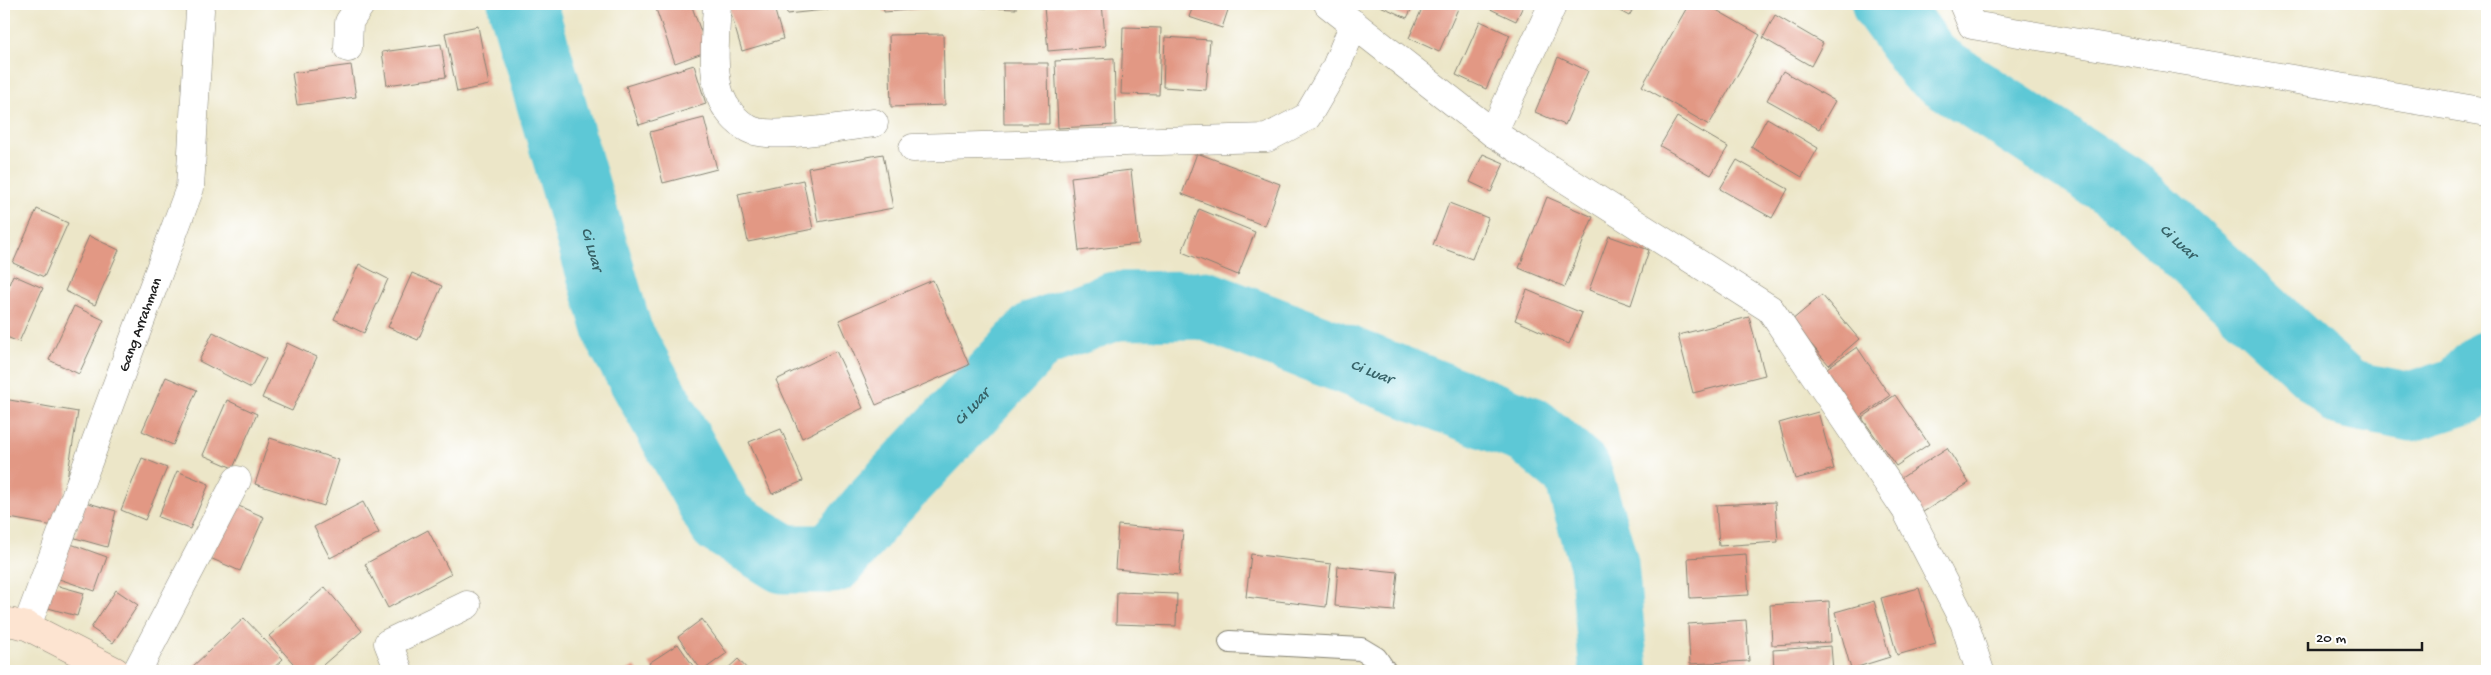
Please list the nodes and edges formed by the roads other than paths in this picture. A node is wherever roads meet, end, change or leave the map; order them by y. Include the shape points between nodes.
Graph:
1 (361, 4) edge
2 (717, 4) edge
3 (1328, 4) edge
4 (1553, 4) edge
5 (1963, 4) edge
6 (200, 10) dead end
7 (1354, 24) junction
8 (348, 48) dead end
9 (2487, 112) edge
10 (874, 123) dead end
11 (1494, 133) junction
12 (913, 148) dead end
13 (237, 480) dead end
14 (467, 605) dead end
15 (15, 623) edge
16 (1230, 642) dead end
17 (115, 671) edge
18 (137, 671) edge
19 (400, 671) edge
20 (1384, 671) edge
21 (1980, 671) edge

1 - 8 street via 349,22
2 - 10 street via 715,38 720,95 732,117 750,130 772,134
3 - 7 street
4 - 11 street
5 - 9 street via 1972,25
6 - 15 street, Gang Arrahman via 190,188
7 - 11 street
7 - 12 street via 1335,69 1307,118 1267,138
11 - 21 street via 1770,310 1906,510 1964,622
13 - 18 street
14 - 19 street via 388,643
15 - 17 main road
16 - 20 lane via 1361,649 1376,658

